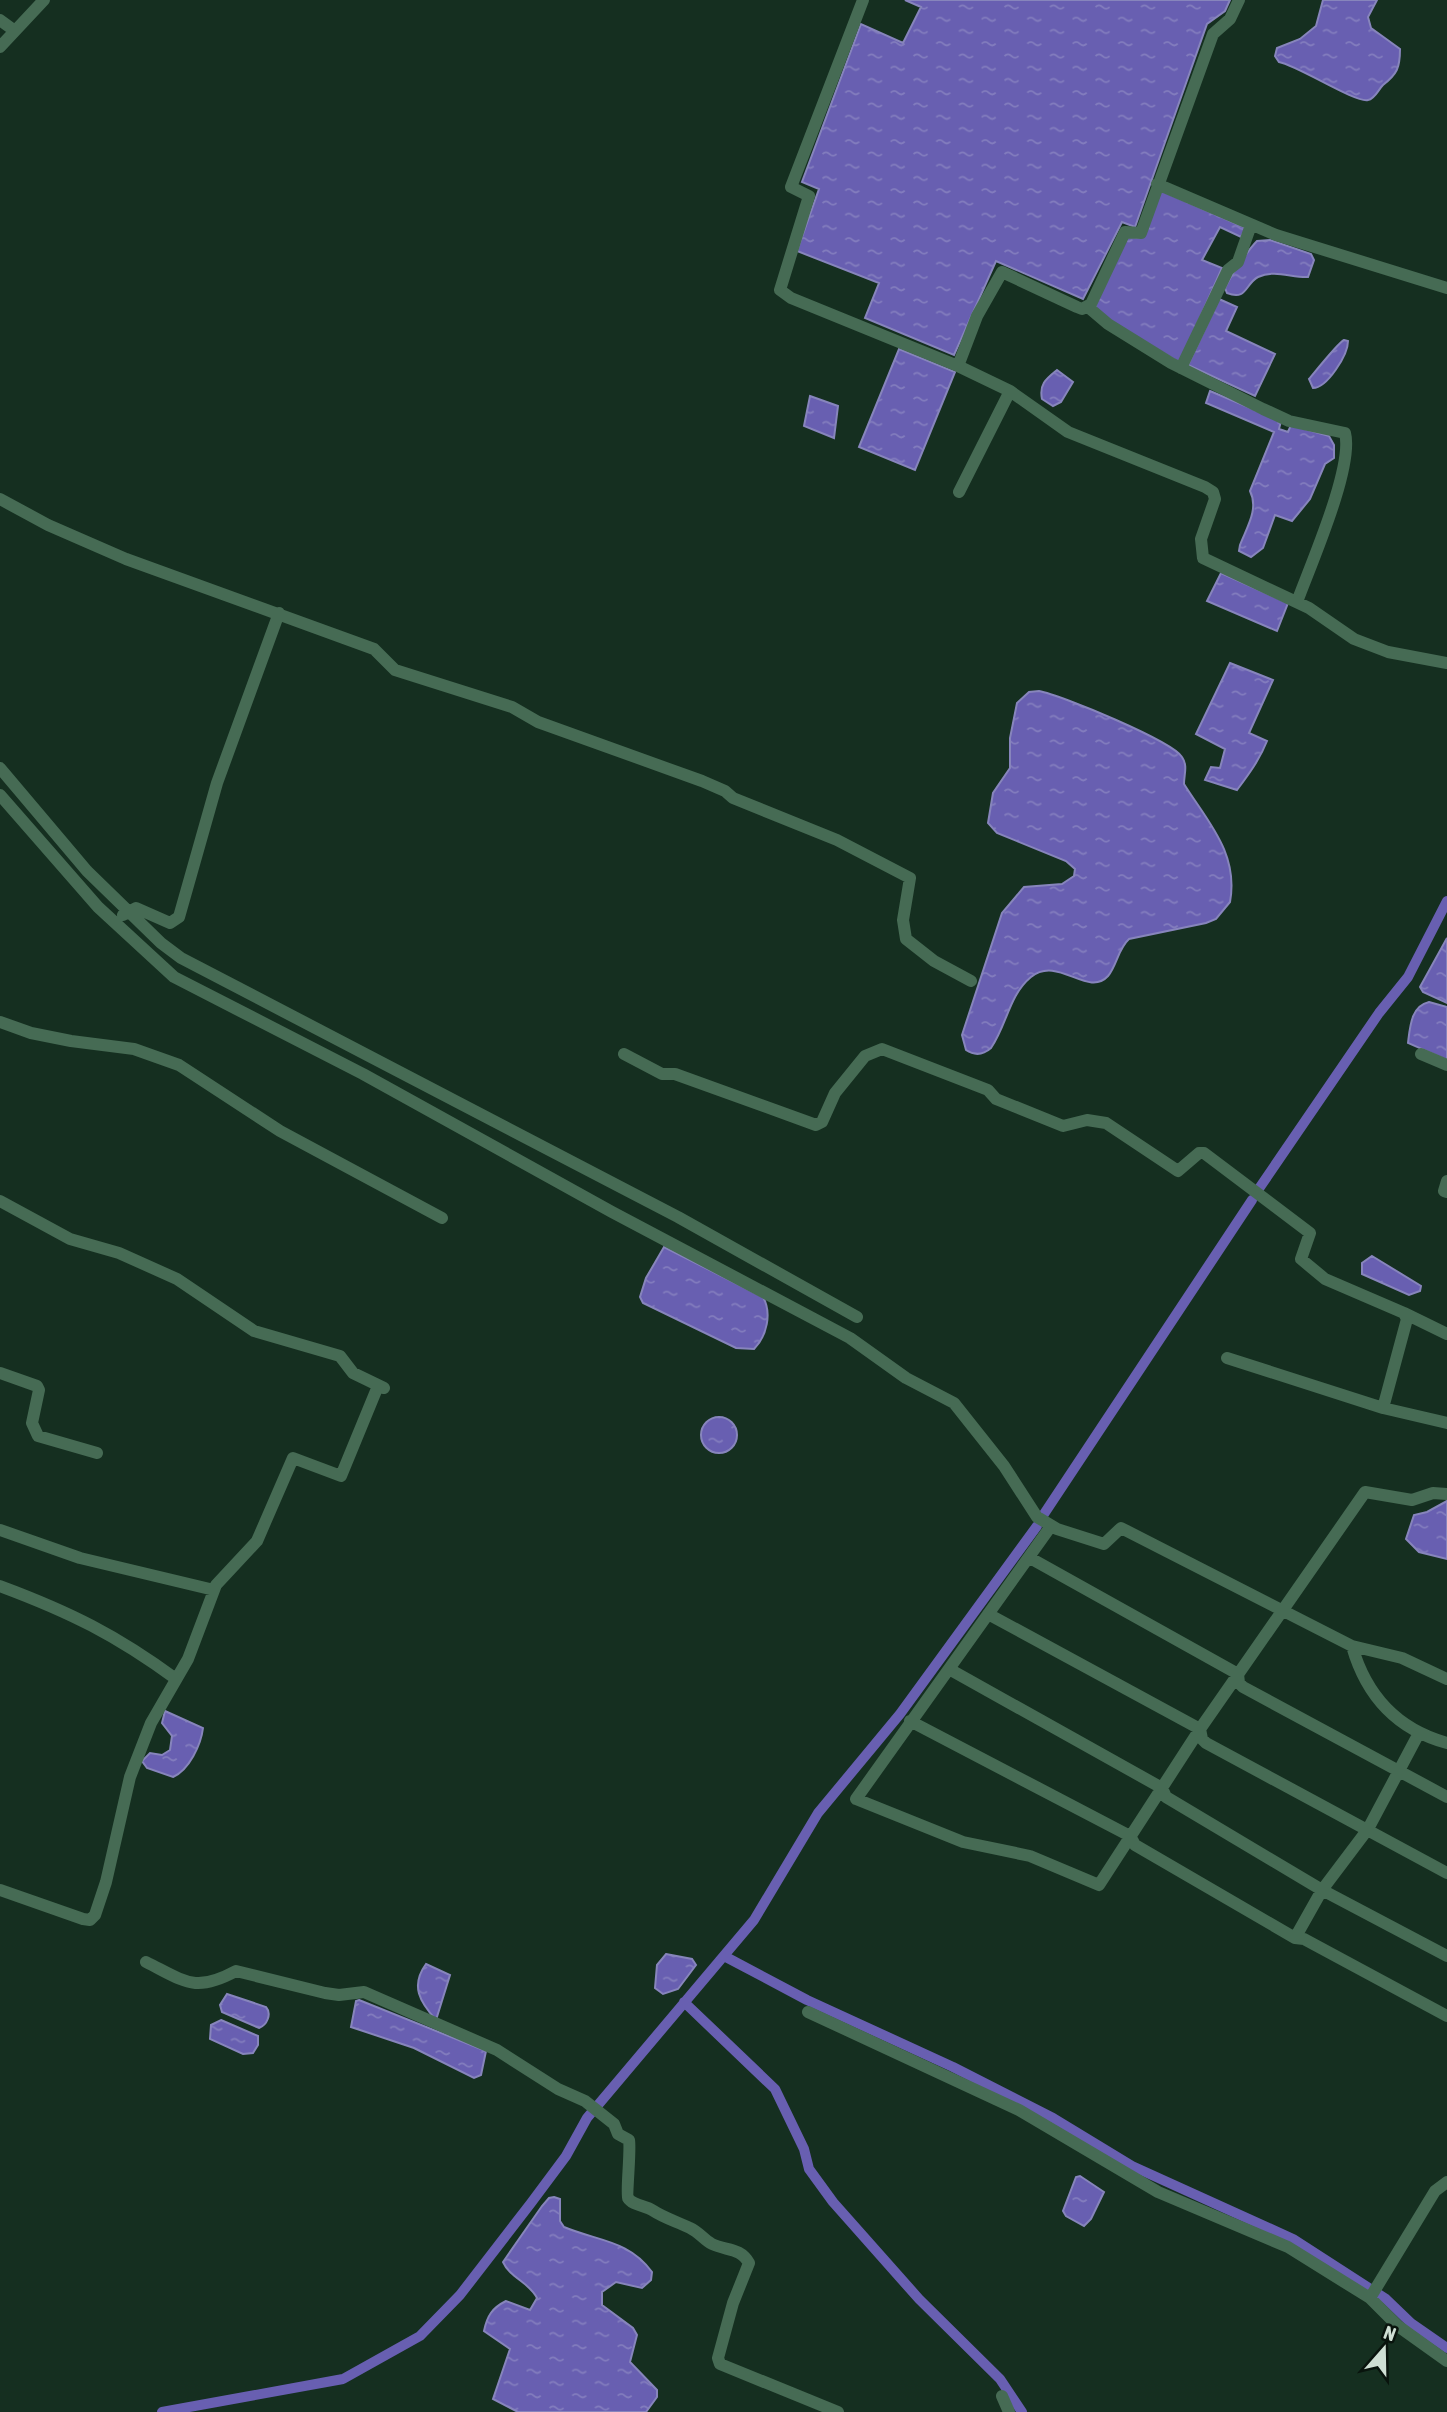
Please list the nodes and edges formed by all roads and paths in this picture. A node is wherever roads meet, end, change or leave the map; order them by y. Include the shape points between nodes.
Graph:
1 (44, 0) edge
2 (863, 0) edge
3 (1239, 0) edge
4 (0, 20) edge
5 (15, 31) junction
6 (0, 47) edge
7 (1157, 184) junction
8 (1251, 225) junction
9 (1447, 288) edge
10 (1088, 307) junction
11 (958, 366) junction
12 (1181, 368) junction
13 (1010, 391) junction
14 (959, 492) dead end
15 (0, 499) edge
16 (1297, 603) junction
17 (278, 613) junction
18 (1447, 663) edge
19 (0, 768) edge
20 (0, 795) edge
21 (128, 911) junction
22 (114, 923) junction
23 (971, 981) dead end
24 (0, 1022) edge
25 (1422, 1054) dead end
26 (624, 1055) dead end
27 (1447, 1065) edge
28 (1447, 1181) edge
29 (1447, 1192) edge
30 (0, 1201) edge
31 (442, 1218) dead end
32 (1404, 1313) junction
33 (857, 1317) dead end
34 (1447, 1334) edge
35 (1227, 1358) dead end
36 (0, 1373) edge
37 (1382, 1408) junction
38 (1447, 1423) edge
39 (97, 1453) dead end
40 (1447, 1494) edge
41 (1051, 1526) junction
42 (0, 1530) edge
43 (1030, 1558) junction
44 (0, 1586) edge
45 (214, 1590) junction
46 (1284, 1610) junction
47 (988, 1614) junction
48 (1352, 1646) junction
49 (948, 1669) junction
50 (1238, 1674) junction
51 (176, 1679) junction
52 (1447, 1679) edge
53 (910, 1721) junction
54 (1200, 1729) junction
55 (1419, 1733) junction
56 (1447, 1743) edge
57 (1399, 1772) junction
58 (1162, 1788) junction
59 (1447, 1797) edge
60 (1368, 1829) junction
61 (1130, 1836) junction
62 (1447, 1873) edge
63 (0, 1890) edge
64 (1322, 1890) junction
65 (1295, 1938) junction
66 (1447, 1956) edge
67 (146, 1962) dead end
68 (808, 2012) dead end
69 (1447, 2016) edge
70 (1447, 2182) edge
71 (1370, 2298) junction
72 (1447, 2361) edge
73 (1002, 2396) dead end
74 (838, 2412) edge
75 (1009, 2412) edge

1 - 5 street
2 - 11 street via 791,187 809,196 780,290
3 - 7 street via 1230,19 1213,34
4 - 5 street
5 - 6 street
7 - 8 street
7 - 10 street via 1141,233 1125,232
8 - 9 street
8 - 12 street via 1238,262 1228,270
10 - 11 street via 1077,307 1002,272 977,316
10 - 12 street
11 - 13 street
12 - 16 street via 1289,421 1345,433 1339,482
13 - 14 street
13 - 16 street via 1068,432 1213,492 1215,499 1201,539 1203,558
15 - 17 street via 96,546
16 - 18 street via 1354,639 1388,652
17 - 21 street via 217,783 179,917 170,923 136,908
17 - 23 street via 374,649 395,670 512,707 538,722 713,786 906,875 912,883 902,920 906,939
19 - 21 street via 64,845
20 - 22 street
21 - 22 street
21 - 33 street via 161,943 212,977 475,1110
22 - 41 street via 174,977 209,998 363,1074 825,1324 905,1378 940,1394 964,1413 1030,1508
24 - 31 street via 72,1041 134,1049 178,1065 280,1130
25 - 27 street
26 - 32 street via 662,1074 675,1074 816,1125 827,1116 835,1093 865,1056 882,1049 979,1086 996,1099 1063,1126 1106,1123 1178,1171 1204,1153 1310,1233 1301,1259 1315,1273
28 - 29 street
30 - 45 street via 60,1235 120,1253 177,1279 254,1331 340,1356 354,1373 382,1387 341,1476 293,1458 257,1541
32 - 34 street
32 - 37 street via 1407,1319
35 - 37 street
36 - 39 street via 37,1386 32,1423 38,1436
37 - 38 street
40 - 46 street via 1412,1500 1367,1490
41 - 43 street
41 - 46 street via 1104,1544 1121,1528
42 - 45 street via 80,1558
43 - 47 street
43 - 50 street
44 - 51 street via 80,1617
45 - 51 street
46 - 48 street
46 - 50 street
47 - 49 street
47 - 54 street
48 - 52 street via 1402,1658
48 - 55 street via 1373,1695 1389,1713
49 - 53 street
49 - 58 street
50 - 54 street
50 - 57 street via 1244,1687
51 - 63 street via 135,1760 95,1915 83,1919
53 - 61 street
53 - 61 street via 856,1799 963,1842 1030,1856 1099,1885
54 - 58 street
54 - 60 street via 1206,1744
55 - 56 street
55 - 57 street
57 - 59 street
57 - 60 street
58 - 61 street
58 - 64 street via 1166,1797
60 - 62 street
60 - 64 street
61 - 65 street via 1135,1845
64 - 65 street
64 - 66 street
65 - 69 street
67 - 74 street via 193,1984 208,1985 236,1971 325,1993 364,1992 497,2050 585,2101 629,2140 630,2201 689,2227 709,2243 737,2250 749,2263 733,2303 720,2364
68 - 71 street via 1018,2110 1158,2192 1289,2247
70 - 71 street via 1435,2191
71 - 72 street via 1398,2326
73 - 75 street

